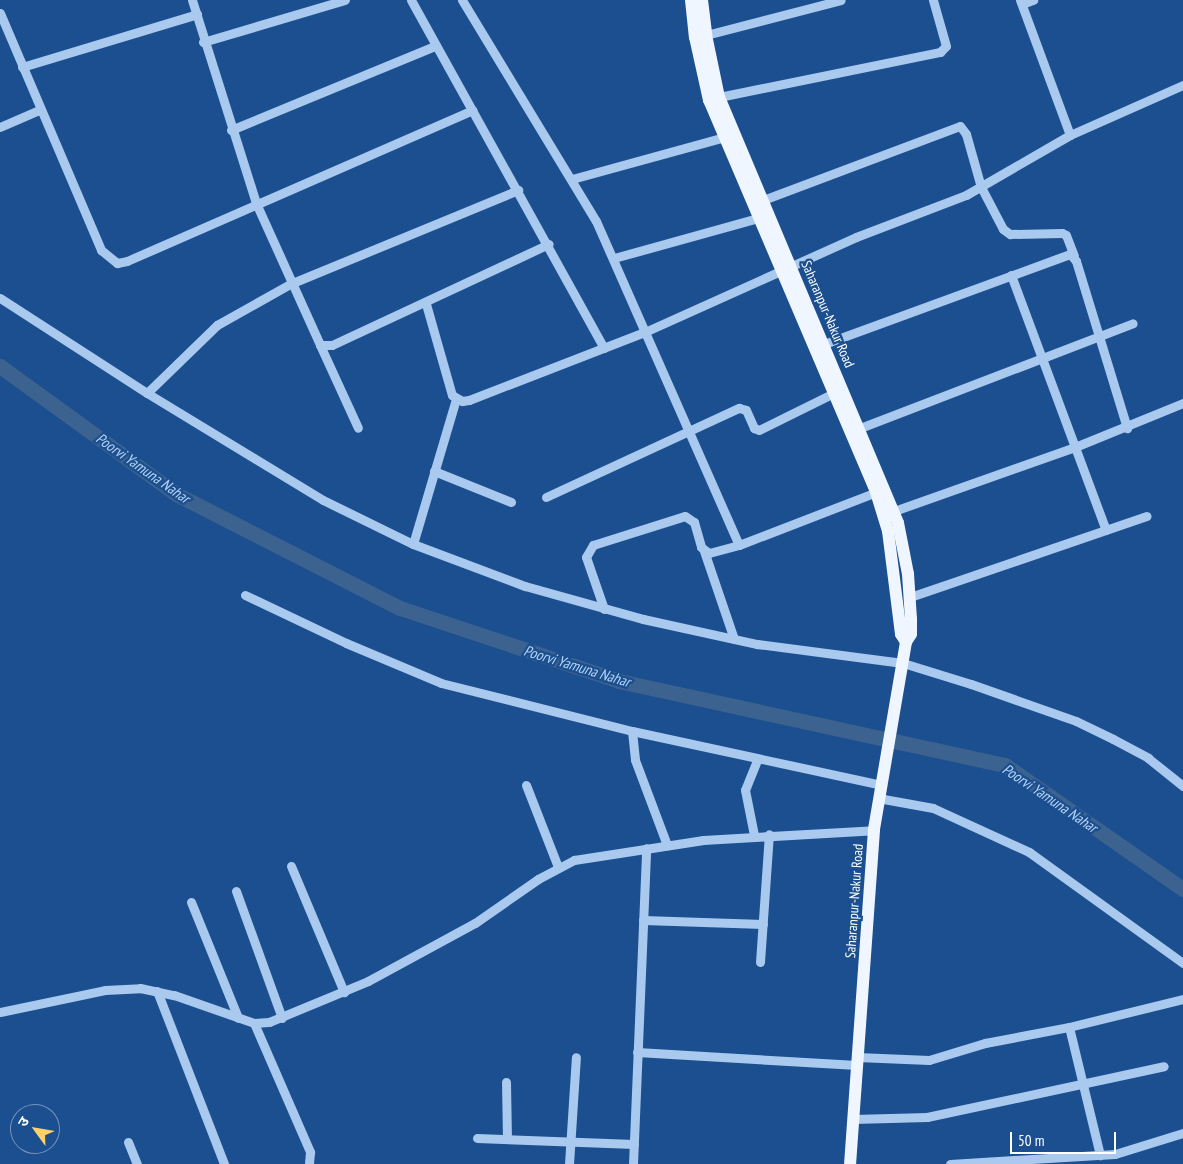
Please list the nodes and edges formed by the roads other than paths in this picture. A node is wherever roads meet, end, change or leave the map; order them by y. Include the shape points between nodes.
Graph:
1 (192, 0) edge
2 (345, 0) edge
3 (411, 0) edge
4 (462, 0) edge
5 (692, 0) edge
6 (702, 0) edge
7 (841, 0) edge
8 (934, 0) edge
9 (1033, 0) edge
10 (1021, 2) edge
11 (0, 13) edge
12 (197, 14) junction
13 (706, 36) junction
14 (204, 42) junction
15 (435, 46) junction
16 (22, 67) junction
17 (1183, 85) edge
18 (720, 97) junction
19 (39, 110) junction
20 (472, 110) junction
21 (0, 127) edge
22 (231, 130) junction
23 (1070, 135) junction
24 (724, 137) junction
25 (572, 178) junction
26 (981, 187) junction
27 (518, 190) junction
28 (763, 200) junction
29 (256, 204) junction
30 (758, 218) junction
31 (549, 244) junction
32 (1074, 256) junction
33 (614, 258) junction
34 (785, 269) junction
35 (1010, 275) junction
36 (290, 284) junction
37 (0, 298) edge
38 (426, 304) junction
39 (1133, 323) dead end
40 (647, 331) junction
41 (1098, 336) junction
42 (824, 344) junction
43 (320, 345) junction
44 (604, 348) junction
45 (1043, 358) junction
46 (148, 393) junction
47 (834, 393) junction
48 (456, 399) junction
49 (1183, 403) edge
50 (358, 428) dead end
51 (860, 428) junction
52 (1127, 428) junction
53 (689, 430) junction
54 (1075, 447) junction
55 (434, 471) junction
56 (876, 492) junction
57 (546, 497) dead end
58 (511, 502) dead end
59 (894, 511) junction
60 (1146, 516) dead end
61 (1106, 530) junction
62 (413, 544) junction
63 (739, 545) junction
64 (704, 550) junction
65 (245, 595) dead end
66 (910, 597) junction
67 (604, 609) junction
68 (734, 639) junction
69 (906, 642) junction
70 (903, 663) junction
71 (632, 732) junction
72 (757, 760) junction
73 (882, 781) junction
74 (526, 784) dead end
75 (1183, 786) edge
76 (878, 798) junction
77 (874, 830) junction
78 (769, 834) junction
79 (754, 835) junction
80 (667, 845) junction
81 (646, 848) junction
82 (291, 866) dead end
83 (558, 867) junction
84 (236, 891) dead end
85 (191, 902) dead end
86 (643, 920) junction
87 (763, 924) junction
88 (760, 962) dead end
89 (1183, 963) edge
90 (156, 991) junction
91 (344, 992) junction
92 (1183, 999) edge
93 (0, 1012) edge
94 (238, 1018) junction
95 (282, 1018) junction
96 (254, 1022) junction
97 (1069, 1027) junction
98 (637, 1052) junction
99 (576, 1057) dead end
100 (857, 1061) junction
101 (1164, 1066) dead end
102 (506, 1082) dead end
103 (1082, 1082) junction
104 (853, 1119) junction
105 (1183, 1133) edge
106 (478, 1138) dead end
107 (507, 1139) junction
108 (128, 1142) dead end
109 (570, 1142) junction
110 (634, 1144) junction
111 (1115, 1154) junction
112 (1100, 1155) junction
113 (137, 1164) edge
114 (224, 1164) edge
115 (309, 1164) edge
116 (569, 1164) edge
117 (633, 1164) edge
118 (850, 1164) edge
119 (950, 1164) edge
120 (1116, 1164) edge

1 - 12 street
2 - 14 street
3 - 15 street
4 - 25 street
5 - 24 main road, Saharanpur-Nakur Road via 695,37 709,100
6 - 13 main road, Saharanpur-Nakur Road
7 - 13 street
8 - 18 street via 946,46 940,52
9 - 10 street
10 - 23 street
11 - 16 street
12 - 14 street
12 - 16 street
13 - 18 main road, Saharanpur-Nakur Road
14 - 22 street
15 - 20 street
15 - 22 street
16 - 19 street
17 - 23 street
18 - 28 main road, Saharanpur-Nakur Road
19 - 21 street
19 - 29 street via 100,250 117,263 127,262
20 - 27 street
20 - 29 street
22 - 29 street
23 - 26 street
24 - 25 street
24 - 30 main road, Saharanpur-Nakur Road
25 - 33 street
26 - 28 street via 966,134 960,126
26 - 32 street via 1006,232 1062,233 1066,235
26 - 34 street via 874,229
27 - 31 street
27 - 36 street
28 - 34 main road, Saharanpur-Nakur Road
29 - 36 street
30 - 33 street
30 - 34 main road, Saharanpur-Nakur Road
31 - 38 street
31 - 44 street
32 - 35 street via 1065,254
32 - 41 street
33 - 40 street
34 - 40 street
34 - 42 main road, Saharanpur-Nakur Road
34 - 47 main road, Saharanpur-Nakur Road
35 - 42 street
35 - 45 street
36 - 43 street
36 - 46 street via 217,325
37 - 46 street
38 - 43 street via 332,346
38 - 48 street via 450,390
39 - 41 street
40 - 44 street
40 - 53 street
41 - 45 street
41 - 52 street
42 - 51 main road, Saharanpur-Nakur Road
43 - 50 street
44 - 48 street via 469,400
45 - 51 street
45 - 54 street
46 - 62 street via 324,500
47 - 53 street via 759,430 754,428 746,410 740,408
47 - 56 main road, Saharanpur-Nakur Road
48 - 55 street
49 - 52 street
51 - 59 main road, Saharanpur-Nakur Road
52 - 54 street
53 - 57 street
53 - 63 street
54 - 59 street
54 - 61 street
55 - 58 street
55 - 62 street
56 - 63 street
56 - 69 main road, Saharanpur-Nakur Road via 888,531 901,634
59 - 66 main road, Saharanpur-Nakur Road via 902,539
60 - 61 street
61 - 66 street
62 - 67 street via 525,586
63 - 64 street via 713,554
64 - 67 street via 694,522 685,516 594,546 586,556
64 - 68 street
65 - 71 street via 427,678
66 - 69 main road, Saharanpur-Nakur Road via 910,634
67 - 68 street
68 - 70 street
69 - 70 main road, Saharanpur-Nakur Road
70 - 73 main road, Saharanpur-Nakur Road
70 - 75 street via 1076,721 1148,758
71 - 72 street
71 - 80 street via 636,760
72 - 73 street
72 - 79 street via 745,790
73 - 76 main road, Saharanpur-Nakur Road
74 - 83 street
76 - 77 main road, Saharanpur-Nakur Road
76 - 89 street via 933,808 1029,852
77 - 78 street
77 - 100 main road, Saharanpur-Nakur Road
78 - 79 street
78 - 87 street
79 - 80 street
80 - 81 street
81 - 83 street via 592,856
81 - 86 street
82 - 91 street
83 - 91 street via 475,924
84 - 95 street
85 - 94 street
86 - 87 street
86 - 98 street
87 - 88 street
90 - 93 street via 105,990
90 - 94 street
90 - 114 street
91 - 95 street
92 - 97 street
94 - 96 street
95 - 96 street
96 - 115 street via 310,1152
97 - 100 street via 985,1043 929,1060
97 - 103 street
98 - 100 street
98 - 110 street
99 - 109 street
100 - 104 main road, Saharanpur-Nakur Road
101 - 103 street
102 - 107 street
103 - 104 street via 927,1117
103 - 112 street
104 - 118 main road, Saharanpur-Nakur Road
105 - 111 street
106 - 107 street
107 - 109 street
108 - 113 street
109 - 110 street
109 - 116 street
110 - 117 street
111 - 112 street
111 - 120 street
112 - 119 street

